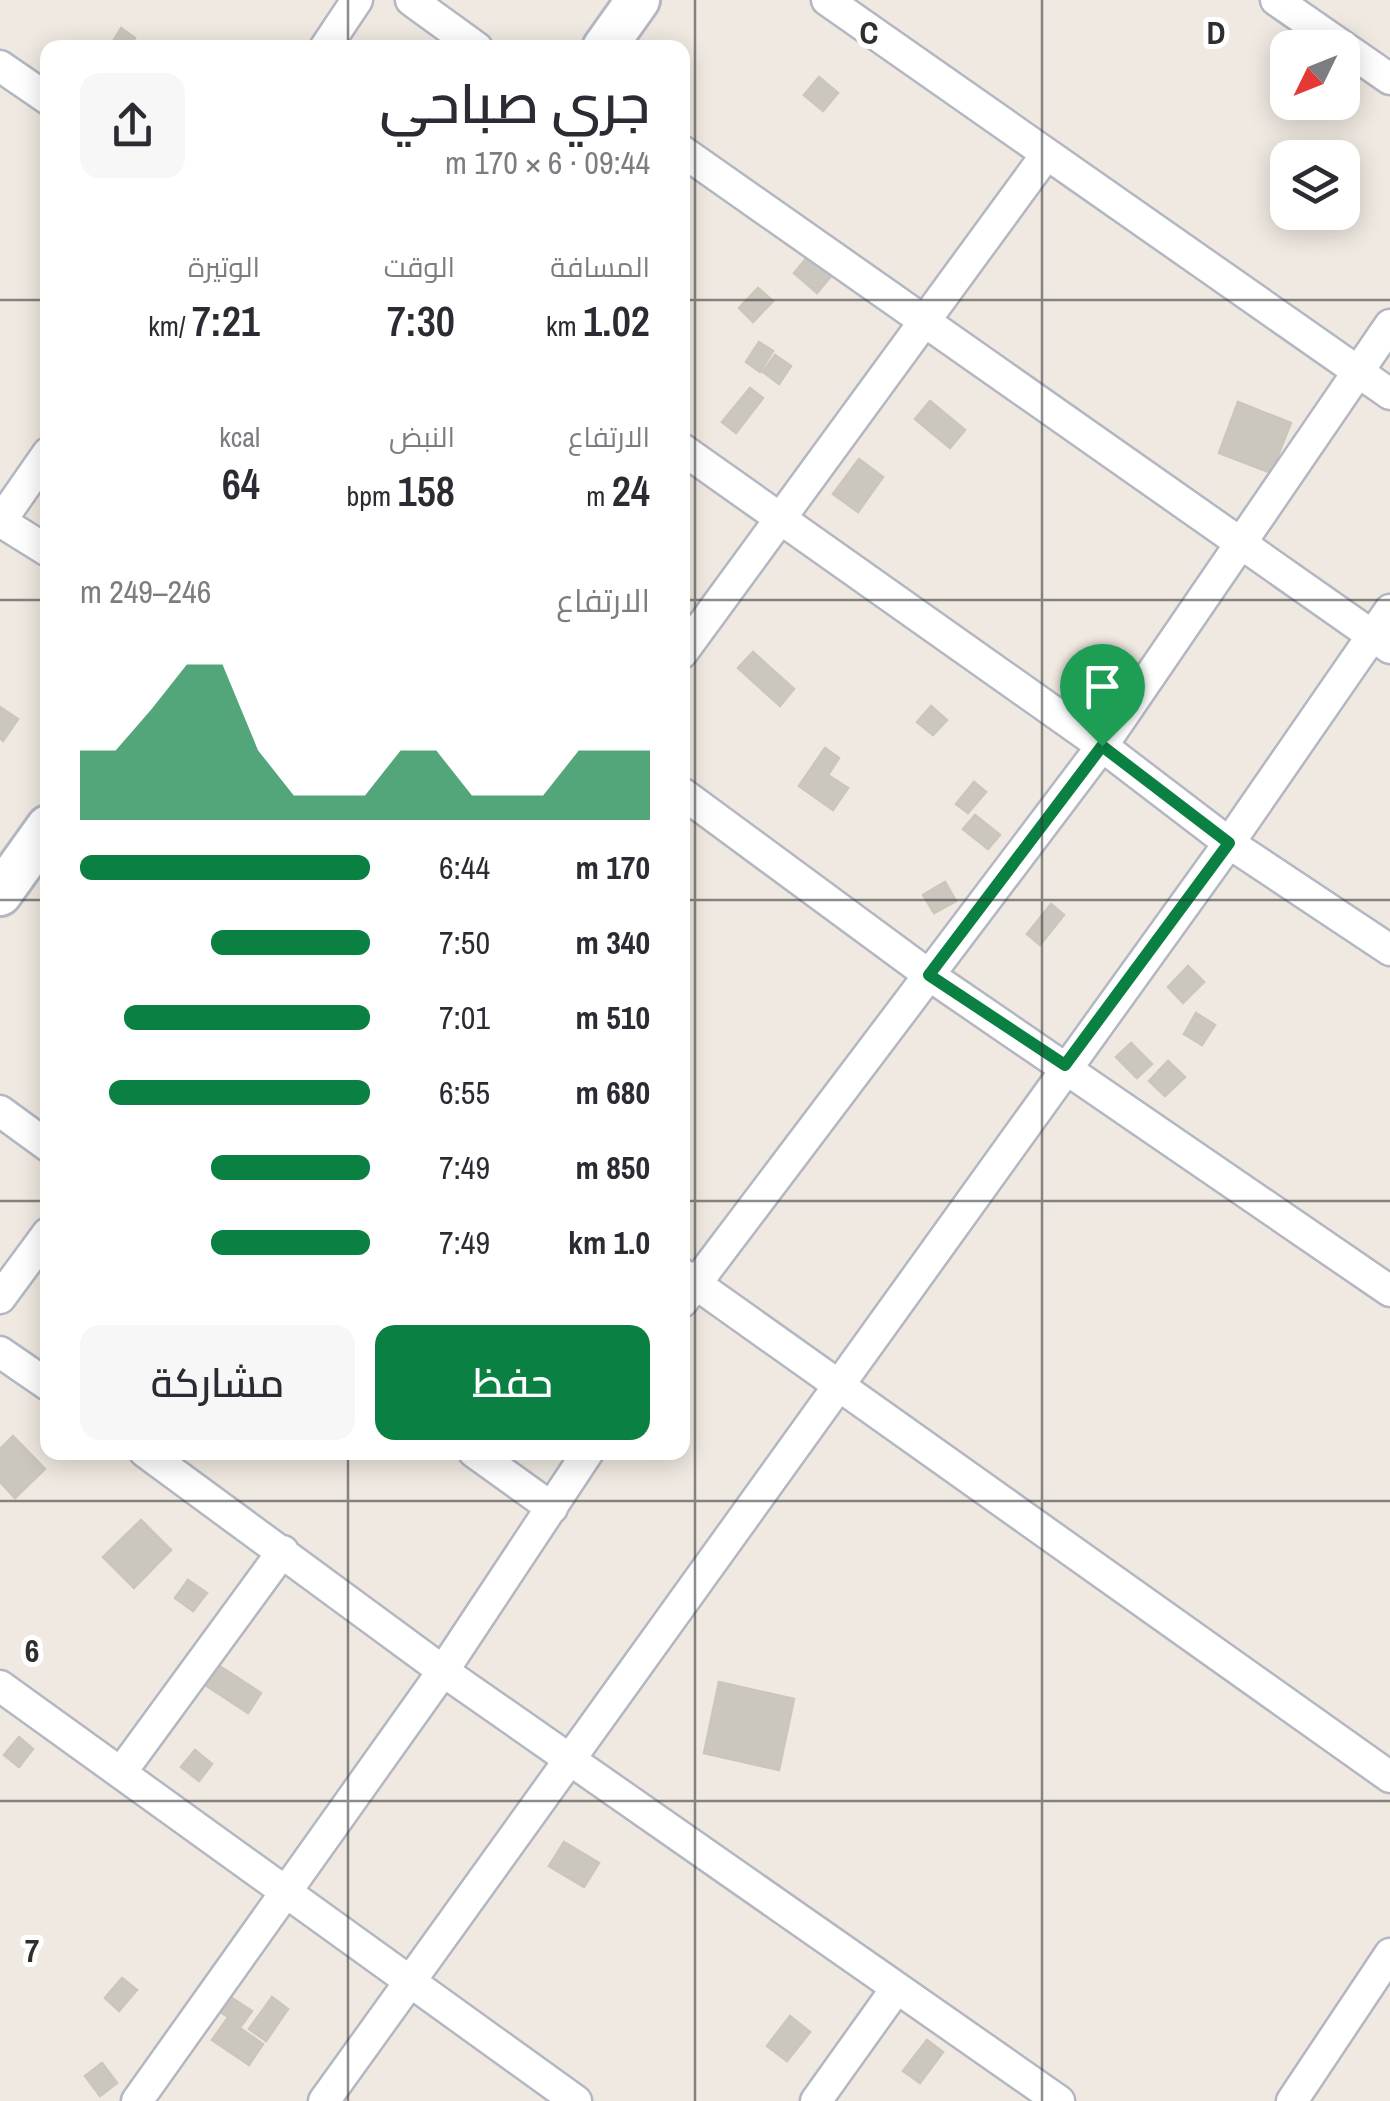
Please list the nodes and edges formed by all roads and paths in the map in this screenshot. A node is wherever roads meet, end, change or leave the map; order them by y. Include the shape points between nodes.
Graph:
1 (358, 0) edge
2 (411, 0) edge
3 (638, 0) edge
4 (827, 0) edge
5 (1276, 0) edge
6 (330, 40) edge
7 (466, 40) edge
8 (610, 40) edge
9 (0, 66) edge
10 (1388, 74) edge
11 (40, 94) edge
12 (1046, 154) junction
13 (690, 157) edge
14 (924, 320) junction
15 (1390, 325) edge
16 (1359, 371) junction
17 (1390, 394) edge
18 (690, 454) edge
19 (40, 465) edge
20 (0, 521) edge
21 (782, 522) junction
22 (1240, 540) junction
23 (40, 546) edge
24 (1390, 610) edge
25 (1381, 642) edge
26 (690, 643) edge
27 (1102, 746) junction
28 (690, 799) edge
29 (40, 838) edge
30 (1229, 843) junction
31 (0, 894) edge
32 (1390, 950) edge
33 (929, 975) junction
34 (1065, 1065) junction
35 (0, 1111) edge
36 (40, 1140) edge
37 (40, 1244) edge
38 (690, 1283) edge
39 (690, 1289) edge
40 (1390, 1291) edge
41 (0, 1298) edge
42 (0, 1352) edge
43 (40, 1380) edge
44 (836, 1385) junction
45 (156, 1460) edge
46 (485, 1460) edge
47 (583, 1460) edge
48 (552, 1508) junction
49 (283, 1551) junction
50 (443, 1672) junction
51 (0, 1686) edge
52 (570, 1758) junction
53 (122, 1772) junction
54 (1390, 1777) edge
55 (287, 1892) junction
56 (1390, 1954) edge
57 (411, 1980) junction
58 (896, 1989) junction
59 (137, 2101) edge
60 (324, 2101) edge
61 (576, 2101) edge
62 (816, 2101) edge
63 (1059, 2101) edge
64 (1292, 2101) edge

1 - 6 street
2 - 7 street
3 - 8 street
4 - 12 street
5 - 10 street
9 - 11 street
12 - 14 street
12 - 16 street
13 - 14 street
14 - 21 street
14 - 22 street
15 - 16 street
16 - 17 street
16 - 22 street
18 - 21 street
19 - 20 street
20 - 23 street
21 - 26 street
21 - 27 street
22 - 25 street
22 - 27 street
24 - 25 street
25 - 30 street
27 - 30 street
27 - 33 street
28 - 33 street
29 - 31 street
30 - 32 street
30 - 34 street
33 - 34 street
33 - 38 street
34 - 40 street
34 - 44 street
35 - 36 street
37 - 41 street
39 - 44 street
42 - 43 street
44 - 52 street
44 - 54 street
45 - 49 street
46 - 48 street
47 - 48 street
48 - 50 street
49 - 50 street
49 - 53 street
50 - 52 street
50 - 55 street
51 - 53 street
52 - 57 street
52 - 58 street
53 - 55 street
55 - 57 street
55 - 59 street
56 - 64 street
57 - 60 street
57 - 61 street
58 - 62 street
58 - 63 street

